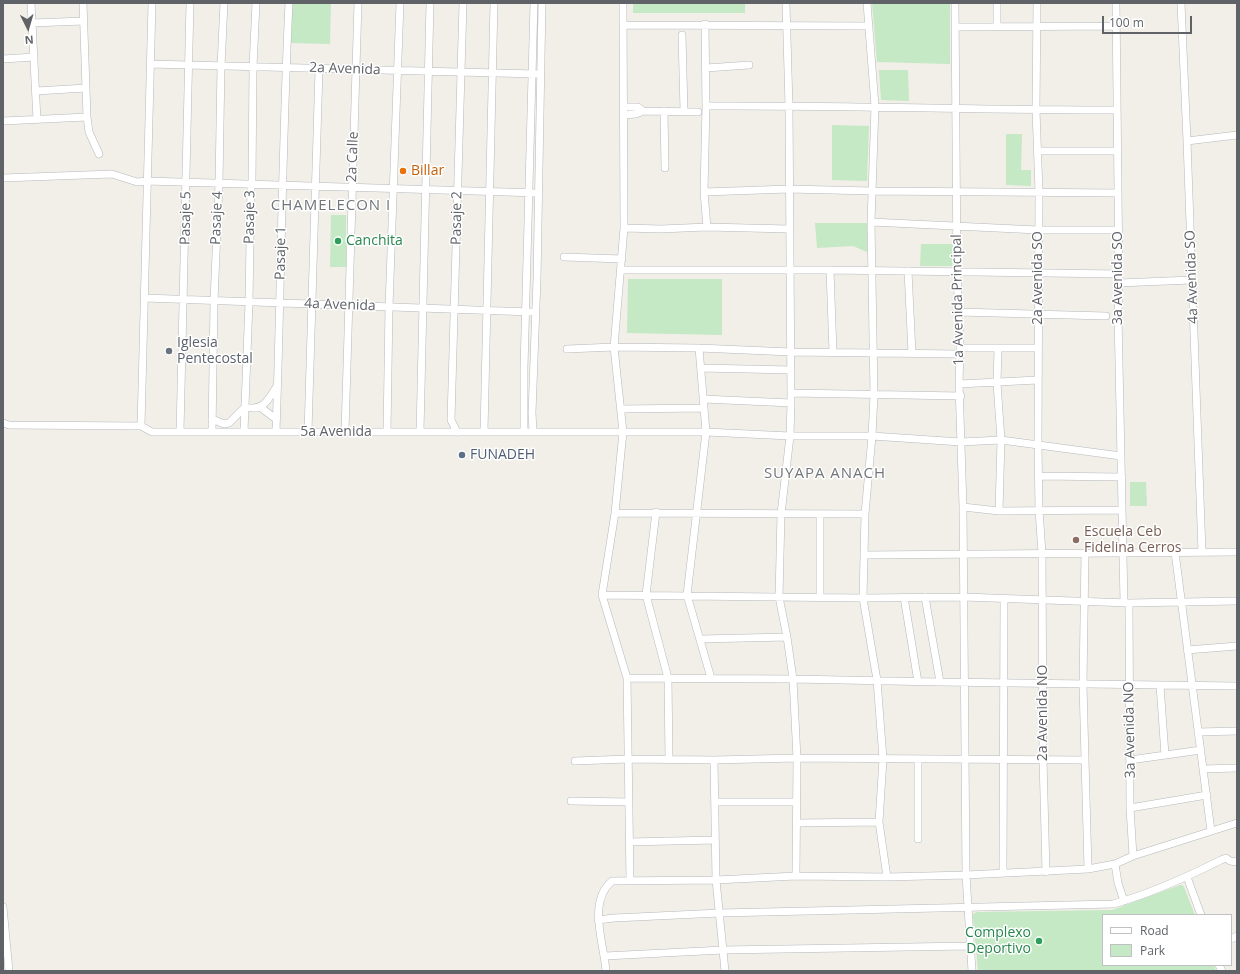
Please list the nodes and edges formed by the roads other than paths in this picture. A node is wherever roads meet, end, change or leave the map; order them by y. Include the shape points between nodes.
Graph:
1 (31, 3) edge
2 (84, 3) edge
3 (152, 3) edge
4 (190, 3) edge
5 (224, 3) edge
6 (256, 3) edge
7 (289, 3) edge
8 (358, 3) edge
9 (400, 3) edge
10 (430, 3) edge
11 (463, 3) edge
12 (494, 3) edge
13 (534, 3) edge
14 (542, 3) edge
15 (623, 3) edge
16 (786, 3) edge
17 (867, 3) edge
18 (955, 3) edge
19 (997, 3) edge
20 (1037, 3) edge
21 (1116, 3) edge
22 (1181, 3) edge
23 (84, 21) junction
24 (32, 23) junction
25 (705, 24) junction
26 (623, 25) junction
27 (786, 26) junction
28 (869, 26) junction
29 (997, 26) junction
30 (1037, 26) junction
31 (1116, 26) junction
32 (955, 27) junction
33 (682, 35) dead end
34 (34, 57) junction
35 (3, 59) edge
36 (150, 64) junction
37 (190, 65) junction
38 (749, 65) dead end
39 (221, 66) junction
40 (253, 67) junction
41 (286, 68) junction
42 (706, 68) junction
43 (319, 69) junction
44 (356, 70) junction
45 (397, 71) junction
46 (429, 72) junction
47 (461, 72) junction
48 (492, 73) junction
49 (531, 74) junction
50 (540, 74) junction
51 (86, 88) junction
52 (36, 91) junction
53 (706, 106) junction
54 (789, 106) junction
55 (875, 106) junction
56 (623, 107) junction
57 (956, 108) junction
58 (1036, 110) junction
59 (1117, 110) junction
60 (643, 111) junction
61 (664, 111) junction
62 (684, 111) junction
63 (698, 112) dead end
64 (623, 115) junction
65 (87, 118) junction
66 (37, 120) junction
67 (3, 121) edge
68 (1237, 135) edge
69 (1187, 141) junction
70 (1037, 150) junction
71 (1118, 151) junction
72 (99, 154) dead end
73 (665, 168) dead end
74 (3, 178) edge
75 (147, 181) junction
76 (186, 182) junction
77 (219, 184) junction
78 (251, 184) junction
79 (283, 185) junction
80 (315, 186) junction
81 (352, 187) junction
82 (394, 189) junction
83 (789, 189) junction
84 (425, 190) junction
85 (457, 190) junction
86 (872, 191) junction
87 (956, 191) junction
88 (490, 192) junction
89 (704, 192) junction
90 (1039, 192) junction
91 (530, 193) junction
92 (539, 193) junction
93 (1118, 193) junction
94 (871, 222) junction
95 (957, 226) junction
96 (707, 227) junction
97 (624, 228) junction
98 (789, 229) junction
99 (1038, 230) junction
100 (1119, 230) junction
101 (564, 257) dead end
102 (622, 259) junction
103 (622, 270) junction
104 (830, 270) junction
105 (789, 271) junction
106 (871, 271) junction
107 (908, 272) junction
108 (957, 272) junction
109 (1038, 272) junction
110 (1119, 274) junction
111 (1192, 280) junction
112 (1119, 283) junction
113 (145, 298) junction
114 (184, 300) junction
115 (214, 301) junction
116 (249, 302) junction
117 (280, 303) junction
118 (312, 304) junction
119 (350, 306) junction
120 (389, 307) junction
121 (422, 308) junction
122 (454, 310) junction
123 (487, 311) junction
124 (526, 312) junction
125 (535, 312) junction
126 (958, 312) junction
127 (1038, 314) junction
128 (1106, 316) dead end
129 (614, 347) junction
130 (700, 348) junction
131 (1038, 348) junction
132 (567, 349) dead end
133 (998, 349) junction
134 (960, 351) junction
135 (791, 352) junction
136 (834, 352) junction
137 (874, 353) junction
138 (912, 353) junction
139 (701, 368) junction
140 (791, 370) junction
141 (1038, 380) junction
142 (997, 383) junction
143 (959, 384) junction
144 (277, 386) junction
145 (791, 393) junction
146 (874, 395) junction
147 (961, 396) junction
148 (703, 399) junction
149 (791, 403) junction
150 (245, 407) junction
151 (260, 408) junction
152 (704, 408) junction
153 (621, 409) junction
154 (212, 419) junction
155 (276, 419) junction
156 (3, 423) edge
157 (141, 426) junction
158 (180, 432) junction
159 (212, 432) junction
160 (244, 432) junction
161 (276, 432) junction
162 (308, 432) junction
163 (345, 432) junction
164 (387, 432) junction
165 (420, 432) junction
166 (457, 432) junction
167 (484, 432) junction
168 (524, 432) junction
169 (533, 432) junction
170 (623, 432) junction
171 (706, 432) junction
172 (790, 436) junction
173 (872, 436) junction
174 (1001, 440) junction
175 (961, 442) junction
176 (1038, 445) junction
177 (1121, 456) junction
178 (1039, 476) junction
179 (1122, 477) junction
180 (963, 507) junction
181 (1039, 510) junction
182 (1121, 510) junction
183 (999, 511) junction
184 (614, 512) junction
185 (656, 512) junction
186 (697, 512) junction
187 (781, 514) junction
188 (820, 514) junction
189 (865, 514) junction
190 (1175, 552) junction
191 (1202, 552) junction
192 (1237, 552) edge
193 (1085, 553) junction
194 (1122, 553) junction
195 (963, 554) junction
196 (1042, 554) junction
197 (864, 555) junction
198 (602, 595) junction
199 (646, 595) junction
200 (687, 595) junction
201 (779, 597) junction
202 (820, 597) junction
203 (904, 597) junction
204 (925, 597) junction
205 (964, 597) junction
206 (863, 598) junction
207 (1004, 599) junction
208 (1042, 600) junction
209 (1084, 601) junction
210 (1237, 601) edge
211 (1126, 603) junction
212 (1181, 603) junction
213 (787, 637) junction
214 (701, 639) junction
215 (1237, 646) edge
216 (1187, 650) junction
217 (627, 678) junction
218 (668, 678) junction
219 (711, 678) junction
220 (793, 679) junction
221 (878, 680) junction
222 (918, 682) junction
223 (940, 682) junction
224 (964, 682) junction
225 (1004, 683) junction
226 (1043, 684) junction
227 (1083, 684) junction
228 (1129, 685) junction
229 (1160, 686) junction
230 (1192, 686) junction
231 (1237, 686) edge
232 (1198, 732) junction
233 (1237, 732) edge
234 (1201, 750) junction
235 (1165, 755) junction
236 (797, 758) junction
237 (964, 758) junction
238 (628, 759) junction
239 (669, 759) junction
240 (883, 759) junction
241 (918, 759) junction
242 (1003, 759) junction
243 (1042, 759) junction
244 (714, 760) junction
245 (1084, 760) junction
246 (1130, 760) junction
247 (575, 761) dead end
248 (1237, 768) edge
249 (1203, 769) junction
250 (1207, 795) junction
251 (571, 801) dead end
252 (629, 802) junction
253 (714, 802) junction
254 (797, 802) junction
255 (1130, 808) junction
256 (878, 822) junction
257 (1237, 822) edge
258 (797, 823) junction
259 (1211, 831) junction
260 (715, 840) junction
261 (918, 840) dead end
262 (629, 842) junction
263 (1133, 856) junction
264 (1237, 862) edge
265 (1115, 864) junction
266 (1088, 869) junction
267 (1046, 872) junction
268 (1004, 873) junction
269 (966, 875) junction
270 (796, 876) junction
271 (1187, 876) junction
272 (888, 877) junction
273 (630, 880) junction
274 (716, 880) junction
275 (1124, 901) junction
276 (3, 907) edge
277 (968, 908) junction
278 (720, 913) junction
279 (1201, 914) edge
280 (598, 920) junction
281 (970, 946) junction
282 (723, 950) junction
283 (605, 956) junction
284 (9, 971) edge
285 (606, 971) edge
286 (725, 971) edge
287 (972, 971) edge

1 - 24 street
2 - 23 street
3 - 36 street
4 - 37 street, Pasaje 5
5 - 39 street, Pasaje 4
6 - 40 street, Pasaje 3
7 - 41 street, Pasaje 1
8 - 44 street, 2a Calle
9 - 45 street
10 - 46 street
11 - 47 street, Pasaje 2
12 - 48 street
13 - 49 street
14 - 50 street
15 - 26 street
16 - 27 street
17 - 28 street
18 - 32 street, 1a Avenida Principal
19 - 29 street
20 - 30 street, 2a Avenida SO
21 - 31 street, 3a Avenida SO
22 - 69 street, 4a Avenida SO
23 - 24 street
23 - 51 street
24 - 34 street
25 - 26 street
25 - 27 street
25 - 42 street
26 - 56 street
27 - 28 street
27 - 54 street
28 - 55 street
29 - 30 street
29 - 32 street
30 - 31 street
30 - 58 street, 2a Avenida SO
31 - 59 street, 3a Avenida SO
32 - 57 street, 1a Avenida Principal
33 - 62 street
34 - 35 street
34 - 52 street
36 - 37 street, 2a Avenida
36 - 75 street
37 - 39 street, 2a Avenida
37 - 76 street, Pasaje 5
38 - 42 street
39 - 40 street, 2a Avenida
39 - 77 street, Pasaje 4
40 - 41 street, 2a Avenida
40 - 78 street, Pasaje 3
41 - 43 street, 2a Avenida
41 - 79 street, Pasaje 1
42 - 53 street
43 - 44 street, 2a Avenida
43 - 80 street
44 - 45 street, 2a Avenida
44 - 81 street, 2a Calle
45 - 46 street, 2a Avenida
45 - 82 street
46 - 47 street, 2a Avenida
46 - 84 street
47 - 48 street, 2a Avenida
47 - 85 street, Pasaje 2
48 - 49 street, 2a Avenida
48 - 88 street
49 - 50 street, 2a Avenida
49 - 91 street
50 - 92 street
51 - 52 street
51 - 65 street
52 - 66 street
53 - 54 street
53 - 89 street
54 - 55 street
54 - 83 street
55 - 57 street
55 - 86 street
56 - 60 street via 638,107
56 - 64 street
57 - 58 street
57 - 87 street, 1a Avenida Principal
58 - 59 street
58 - 70 street, 2a Avenida SO
59 - 71 street, 3a Avenida SO
60 - 61 street
60 - 64 street
61 - 62 street
61 - 73 street
62 - 63 street
64 - 97 street
65 - 66 street
65 - 72 street via 89,132
66 - 67 street
68 - 69 street
69 - 111 street, 4a Avenida SO
70 - 71 street
70 - 90 street, 2a Avenida SO
71 - 93 street, 3a Avenida SO
74 - 75 street via 112,174 137,182
75 - 76 street
75 - 113 street
76 - 77 street
76 - 114 street, Pasaje 5
77 - 78 street
77 - 115 street, Pasaje 4
78 - 79 street
78 - 116 street, Pasaje 3
79 - 80 street
79 - 117 street, Pasaje 1
80 - 81 street
80 - 118 street
81 - 82 street
81 - 119 street, 2a Calle
82 - 84 street
82 - 120 street
83 - 86 street
83 - 89 street
83 - 98 street
84 - 85 street
84 - 121 street
85 - 88 street
85 - 122 street, Pasaje 2
86 - 87 street
86 - 94 street
87 - 90 street
87 - 95 street, 1a Avenida Principal
88 - 91 street
88 - 123 street
89 - 96 street
90 - 93 street
90 - 99 street, 2a Avenida SO
91 - 92 street
91 - 124 street
92 - 125 street
93 - 100 street, 3a Avenida SO
94 - 95 street
94 - 106 street
95 - 99 street
95 - 108 street, 1a Avenida Principal
96 - 97 street
96 - 98 street
97 - 102 street
98 - 105 street
99 - 100 street
99 - 109 street, 2a Avenida SO
100 - 110 street, 3a Avenida SO
101 - 102 street
102 - 103 street
103 - 105 street
103 - 129 street
104 - 105 street
104 - 106 street
104 - 136 street
105 - 135 street
106 - 107 street
106 - 137 street
107 - 108 street
107 - 138 street
108 - 109 street
108 - 126 street, 1a Avenida Principal
109 - 110 street
109 - 127 street, 2a Avenida SO
110 - 112 street, 3a Avenida SO
111 - 112 street
111 - 191 street, 4a Avenida SO
112 - 177 street, 3a Avenida SO
113 - 114 street, 4a Avenida
113 - 157 street
114 - 115 street, 4a Avenida
114 - 158 street, Pasaje 5
115 - 116 street, 4a Avenida
115 - 154 street, Pasaje 4
116 - 117 street, 4a Avenida
116 - 150 street, Pasaje 3
117 - 118 street, 4a Avenida
117 - 144 street, Pasaje 1
118 - 119 street, 4a Avenida
118 - 162 street
119 - 120 street, 4a Avenida
119 - 163 street, 2a Calle
120 - 121 street, 4a Avenida
120 - 164 street
121 - 122 street, 4a Avenida
121 - 165 street
122 - 123 street, 4a Avenida
122 - 166 street, Pasaje 2 via 451,420
123 - 124 street, 4a Avenida
123 - 167 street
124 - 125 street, 4a Avenida
124 - 168 street
125 - 169 street
126 - 127 street
126 - 134 street, 1a Avenida Principal
127 - 128 street
127 - 131 street, 2a Avenida SO
129 - 130 street
129 - 132 street
129 - 153 street
130 - 135 street
130 - 139 street
131 - 133 street
131 - 141 street, 2a Avenida SO
133 - 134 street
133 - 142 street
134 - 138 street
134 - 143 street, 1a Avenida Principal
135 - 136 street
135 - 140 street
136 - 137 street
137 - 138 street
137 - 146 street
139 - 140 street
139 - 148 street
140 - 145 street
141 - 142 street
141 - 176 street, 2a Avenida SO
142 - 143 street
142 - 174 street
143 - 147 street, 1a Avenida Principal
144 - 151 street
144 - 155 street, Pasaje 1
145 - 146 street
145 - 149 street
146 - 147 street
146 - 173 street
147 - 175 street, 1a Avenida Principal
148 - 149 street
148 - 152 street
149 - 172 street
150 - 151 street via 253,410
150 - 154 street via 229,423 224,424
150 - 160 street, Pasaje 3
151 - 155 street
152 - 153 street
152 - 171 street
153 - 170 street
154 - 159 street, Pasaje 4
155 - 161 street, Pasaje 1
156 - 157 street, 5a Avenida
157 - 158 street, 5a Avenida via 152,432
158 - 159 street, 5a Avenida
159 - 160 street, 5a Avenida
160 - 161 street, 5a Avenida
161 - 162 street, 5a Avenida
162 - 163 street, 5a Avenida
163 - 164 street, 5a Avenida
164 - 165 street, 5a Avenida
165 - 166 street, 5a Avenida
166 - 167 street, 5a Avenida
167 - 168 street, 5a Avenida
168 - 169 street, 5a Avenida
169 - 170 street, 5a Avenida
170 - 171 street, 5a Avenida
170 - 184 street
171 - 172 street, 5a Avenida
171 - 186 street
172 - 173 street, 5a Avenida
172 - 187 street
173 - 175 street, 5a Avenida
173 - 189 street
174 - 175 street, 5a Avenida
174 - 176 street, 5a Avenida
174 - 183 street
175 - 180 street, 1a Avenida Principal
176 - 177 street, 5a Avenida
176 - 178 street, 2a Avenida SO
177 - 179 street, 3a Avenida SO
178 - 179 street
178 - 181 street, 2a Avenida SO
179 - 182 street, 3a Avenida SO
180 - 183 street
180 - 195 street, 1a Avenida Principal
181 - 182 street
181 - 183 street
181 - 196 street, 2a Avenida SO
182 - 194 street, 3a Avenida SO
184 - 185 street
184 - 198 street
185 - 186 street
185 - 199 street
186 - 187 street
186 - 200 street
187 - 188 street
187 - 201 street
188 - 189 street
188 - 202 street
189 - 197 street
190 - 191 street
190 - 194 street
190 - 212 street
191 - 192 street
193 - 194 street
193 - 196 street
193 - 209 street
194 - 211 street, 3a Avenida NO
195 - 196 street
195 - 197 street
195 - 205 street, 1a Avenida Principal
196 - 208 street, 2a Avenida NO
197 - 206 street
198 - 199 street
198 - 217 street
199 - 200 street
199 - 218 street
200 - 201 street
200 - 214 street
201 - 202 street
201 - 213 street
202 - 206 street
203 - 204 street
203 - 206 street
203 - 222 street
204 - 205 street
204 - 223 street
205 - 207 street
205 - 224 street, 1a Avenida Principal
206 - 221 street
207 - 208 street
207 - 225 street
208 - 209 street
208 - 226 street, 2a Avenida NO
209 - 211 street
209 - 227 street
210 - 212 street
211 - 212 street
211 - 228 street, 3a Avenida NO
212 - 216 street
213 - 214 street
213 - 220 street
214 - 219 street
215 - 216 street
216 - 230 street
217 - 218 street
217 - 238 street
218 - 219 street
218 - 239 street
219 - 220 street
220 - 221 street
220 - 236 street
221 - 222 street
221 - 240 street
222 - 223 street
223 - 224 street
224 - 225 street
224 - 237 street, 1a Avenida Principal
225 - 226 street
225 - 242 street
226 - 227 street
226 - 243 street, 2a Avenida NO
227 - 228 street
227 - 245 street
228 - 229 street
228 - 246 street, 3a Avenida NO
229 - 230 street
229 - 235 street
230 - 231 street
230 - 232 street
232 - 233 street
232 - 234 street
234 - 235 street
234 - 249 street
235 - 246 street
236 - 240 street
236 - 244 street
236 - 254 street
237 - 241 street
237 - 242 street
237 - 269 street, 1a Avenida Principal
238 - 239 street
238 - 247 street
238 - 252 street
239 - 244 street
240 - 241 street
240 - 256 street
241 - 261 street
242 - 243 street
242 - 268 street
243 - 245 street
243 - 267 street, 2a Avenida NO
244 - 253 street
245 - 266 street
246 - 255 street, 3a Avenida NO
248 - 249 street
249 - 250 street
250 - 255 street
250 - 259 street
251 - 252 street
252 - 262 street
253 - 254 street
253 - 260 street
254 - 258 street
255 - 263 street, 3a Avenida NO
256 - 258 street
256 - 272 street
257 - 259 street
258 - 270 street
259 - 263 street
260 - 262 street
260 - 274 street
262 - 273 street
263 - 265 street
264 - 271 street via 1226,858
265 - 266 street
265 - 275 street
266 - 267 street
267 - 268 street
268 - 269 street
269 - 272 street
269 - 277 street, 1a Avenida Principal
270 - 272 street
270 - 274 street
271 - 275 street
271 - 279 street
273 - 274 street
273 - 280 street via 612,881 607,885 599,904
274 - 278 street
275 - 277 street via 1113,904
276 - 284 street
277 - 278 street
277 - 281 street, 1a Avenida Principal
278 - 280 street
278 - 282 street
280 - 283 street
281 - 282 street
281 - 287 street, 1a Avenida Principal
282 - 283 street
282 - 286 street
283 - 285 street

